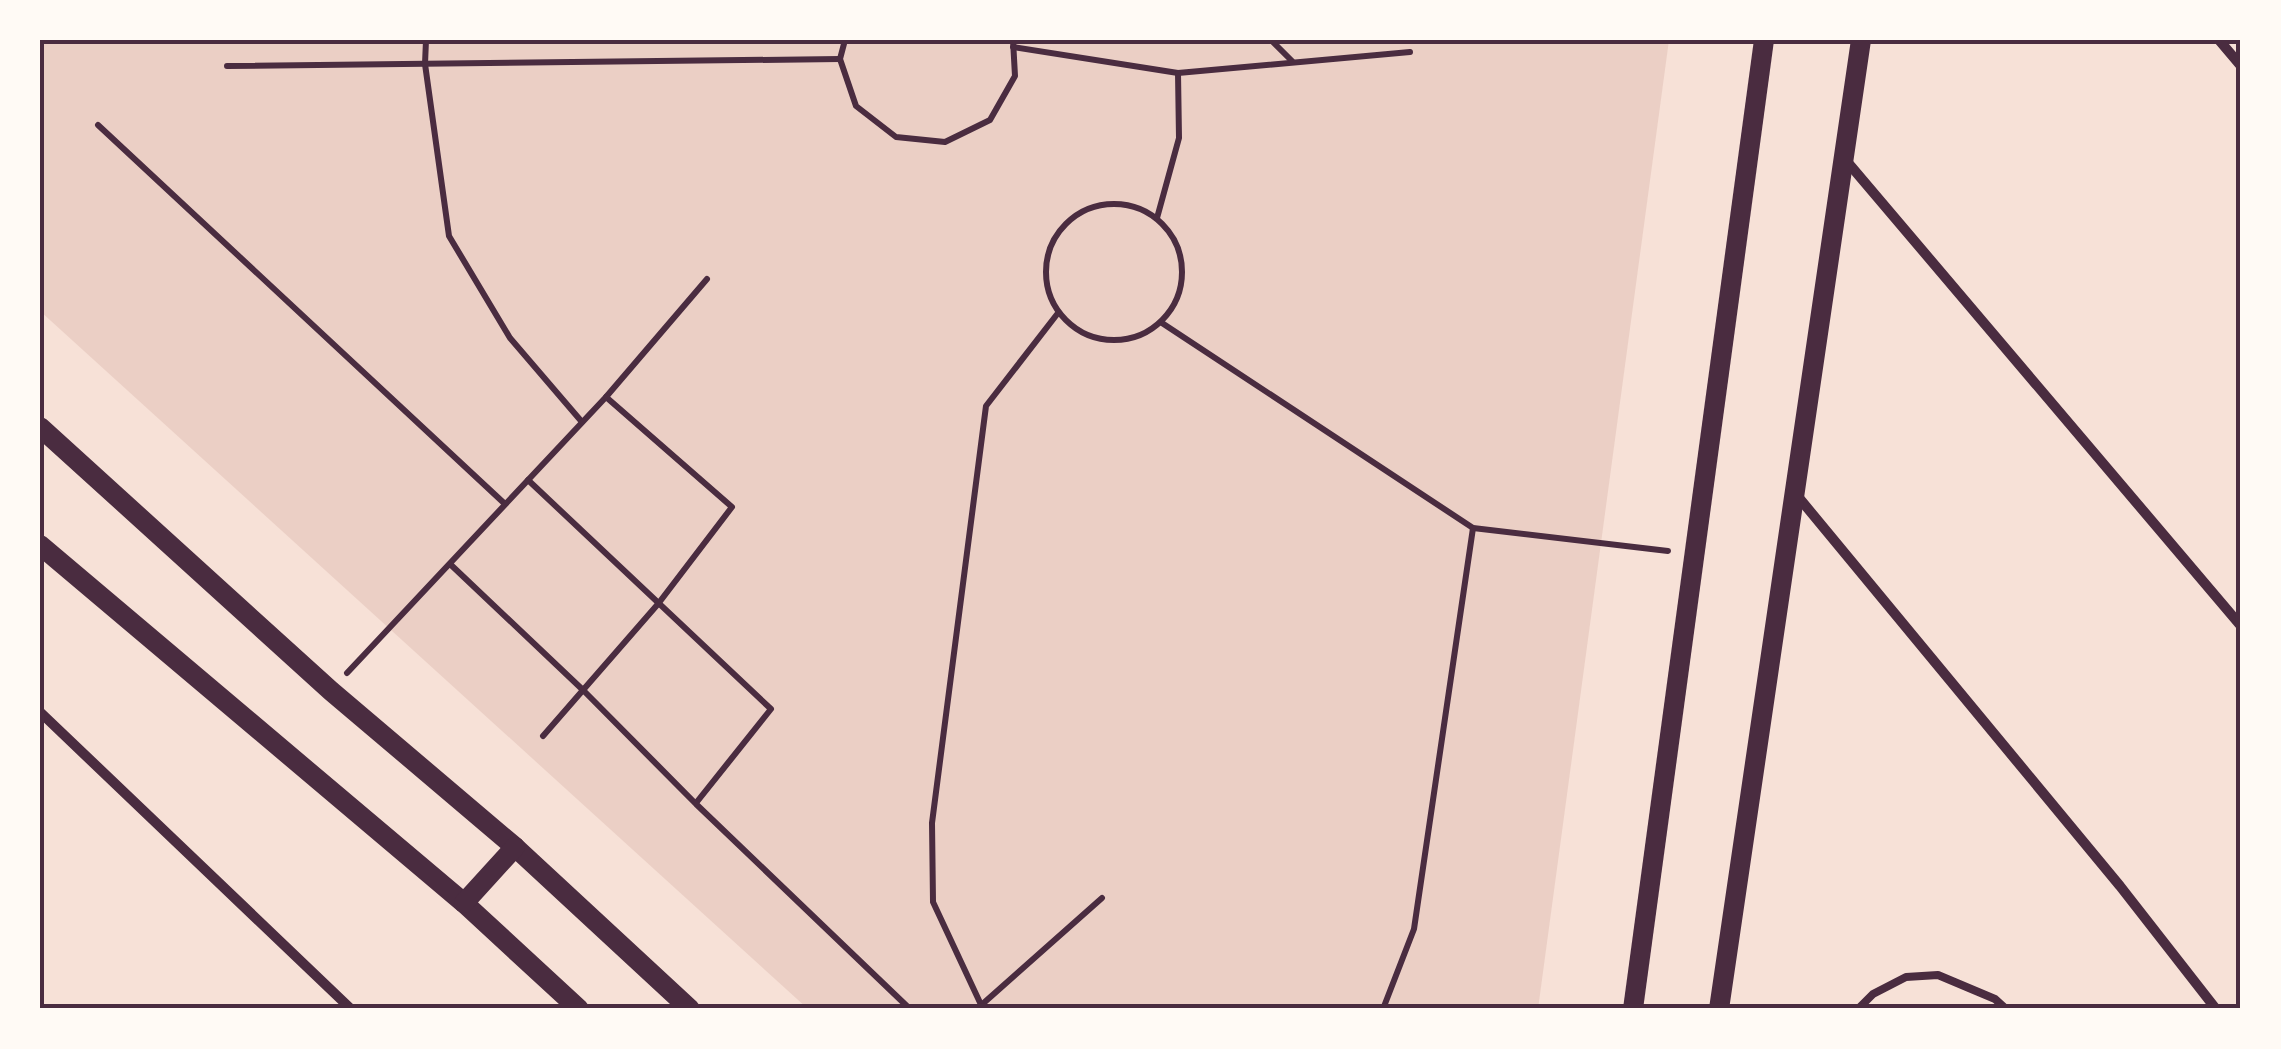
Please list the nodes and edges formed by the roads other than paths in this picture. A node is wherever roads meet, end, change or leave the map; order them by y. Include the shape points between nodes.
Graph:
1 (1764, 40) edge
2 (1861, 40) edge
3 (2219, 40) edge
4 (2241, 66) edge
5 (1843, 157) junction
6 (40, 426) edge
7 (1795, 492) junction
8 (40, 545) edge
9 (2241, 626) edge
10 (40, 712) edge
11 (516, 846) junction
12 (464, 903) junction
13 (351, 1009) edge
14 (579, 1009) edge
15 (690, 1009) edge
16 (1633, 1009) edge
17 (1720, 1009) edge
18 (1858, 1009) edge
19 (2006, 1009) edge
20 (2216, 1009) edge

1 - 16 main road
2 - 5 main road
3 - 4 street
5 - 7 main road
5 - 9 street
6 - 11 main road via 331,691
7 - 17 main road
7 - 20 street
8 - 12 main road
10 - 13 street
11 - 12 main road
11 - 15 main road
12 - 14 main road
18 - 19 lane via 1906,977 1938,975

